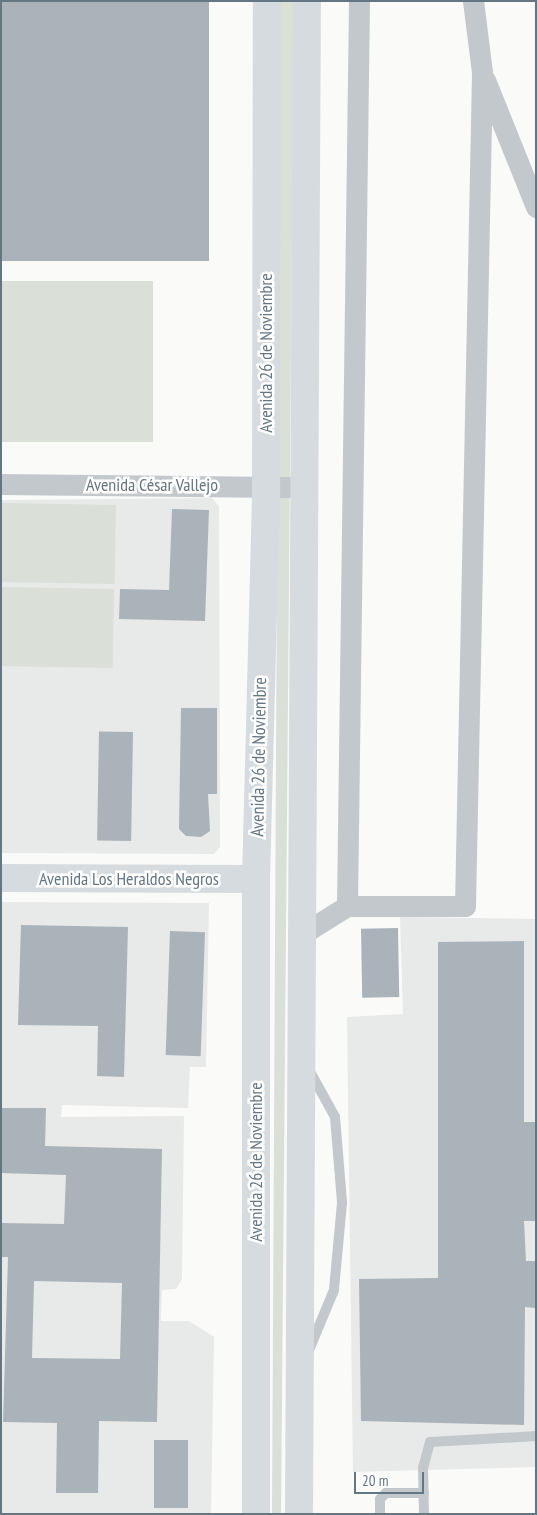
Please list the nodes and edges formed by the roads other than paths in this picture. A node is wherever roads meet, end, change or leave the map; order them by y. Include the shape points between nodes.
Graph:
1 (267, 1) edge
2 (307, 1) edge
3 (359, 1) edge
4 (473, 1) edge
5 (482, 72) junction
6 (536, 207) edge
7 (1, 484) edge
8 (266, 486) junction
9 (303, 487) junction
10 (1, 878) edge
11 (256, 879) junction
12 (347, 906) junction
13 (299, 936) junction
14 (299, 1050) junction
15 (299, 1374) junction
16 (536, 1436) edge
17 (424, 1493) junction
18 (256, 1514) edge
19 (299, 1514) edge
20 (380, 1514) edge
21 (424, 1514) edge

1 - 8 main road, Avenida 26 de Noviembre
2 - 9 main road
3 - 12 street
4 - 5 street
5 - 6 street
5 - 12 street via 465,906
7 - 8 street, Avenida César Vallejo
8 - 9 street, Avenida César Vallejo
8 - 11 main road, Avenida 26 de Noviembre
9 - 13 main road
10 - 11 main road, Avenida Los Heraldos Negros
11 - 18 main road, Avenida 26 de Noviembre
12 - 13 street
13 - 14 main road
14 - 15 main road
14 - 15 lane via 335,1117 342,1203 334,1290
15 - 19 main road
16 - 17 lane via 430,1442
17 - 20 lane via 386,1493 380,1499
17 - 21 lane

